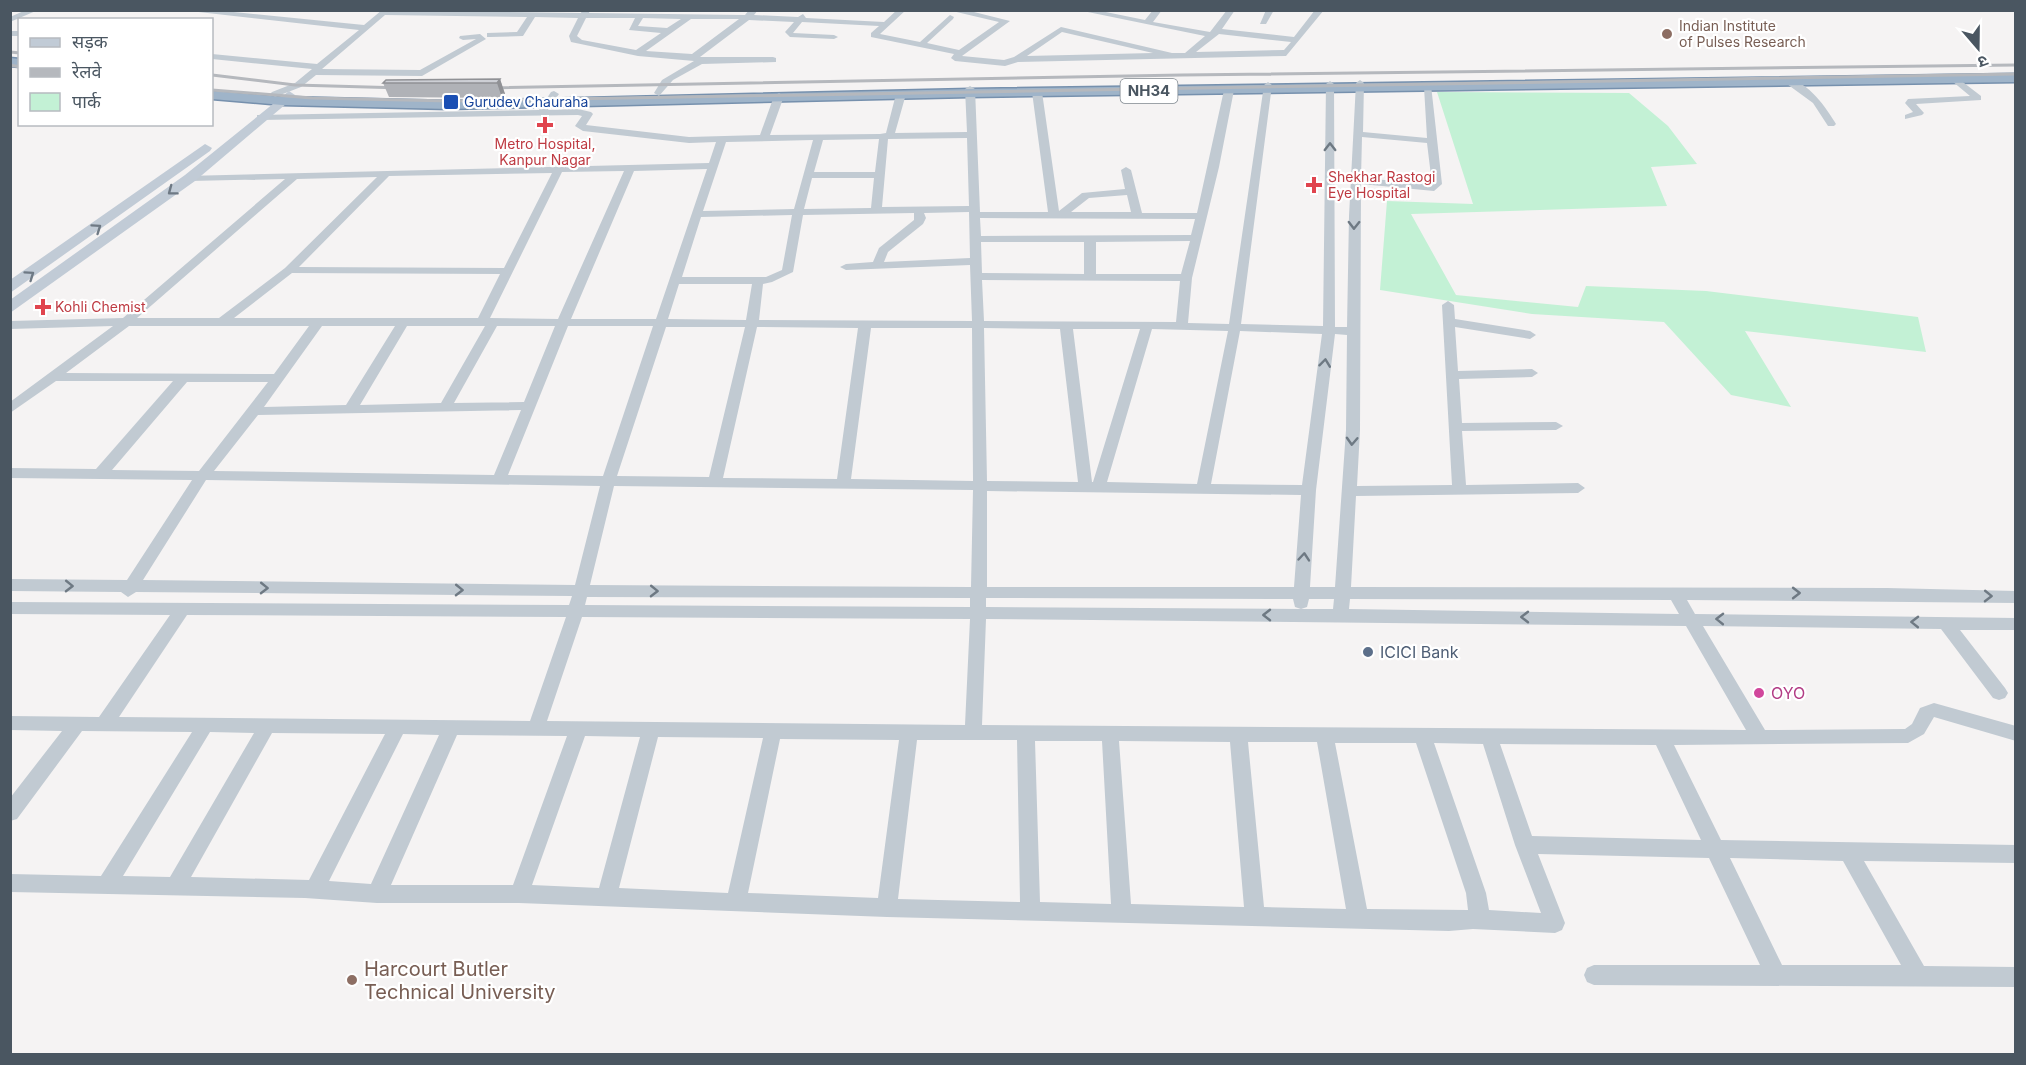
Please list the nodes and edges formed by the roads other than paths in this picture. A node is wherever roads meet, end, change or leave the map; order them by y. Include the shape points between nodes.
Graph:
1 (34, 10) edge
2 (185, 10) edge
3 (808, 10) edge
4 (902, 10) edge
5 (1158, 10) edge
6 (1231, 10) edge
7 (1270, 10) edge
8 (1320, 10) edge
9 (1084, 11) edge
10 (385, 12) edge
11 (525, 13) edge
12 (584, 13) edge
13 (750, 14) edge
14 (951, 14) edge
15 (641, 16) junction
16 (690, 16) junction
17 (799, 20) junction
18 (10, 21) edge
19 (1263, 22) dead end
20 (1147, 23) junction
21 (885, 24) junction
22 (368, 28) junction
23 (668, 31) junction
24 (1214, 33) junction
25 (490, 35) dead end
26 (834, 37) dead end
27 (463, 38) dead end
28 (1297, 40) junction
29 (923, 43) junction
30 (638, 53) junction
31 (961, 53) junction
32 (213, 56) edge
33 (1174, 56) junction
34 (1186, 56) junction
35 (697, 59) junction
36 (1017, 59) junction
37 (772, 60) dead end
38 (317, 70) junction
39 (2016, 73) edge
40 (2016, 78) edge
41 (1954, 79) junction
42 (1566, 82) junction
43 (1790, 82) junction
44 (1359, 85) junction
45 (1330, 86) junction
46 (1267, 87) junction
47 (1428, 87) junction
48 (213, 88) edge
49 (1229, 90) junction
50 (970, 91) junction
51 (1036, 92) junction
52 (659, 93) junction
53 (902, 94) junction
54 (213, 95) edge
55 (213, 95) edge
56 (280, 96) junction
57 (779, 96) junction
58 (306, 101) junction
59 (548, 103) junction
60 (256, 114) junction
61 (1908, 117) dead end
62 (1831, 124) dead end
63 (1357, 134) junction
64 (887, 135) junction
65 (972, 135) junction
66 (819, 136) junction
67 (764, 138) junction
68 (722, 139) junction
69 (1432, 141) junction
70 (711, 166) junction
71 (630, 168) junction
72 (558, 170) junction
73 (1126, 170) dead end
74 (386, 174) junction
75 (810, 175) junction
76 (880, 175) junction
77 (294, 176) junction
78 (190, 178) junction
79 (1355, 180) junction
80 (1131, 192) junction
81 (876, 211) junction
82 (918, 211) junction
83 (798, 212) junction
84 (975, 212) junction
85 (696, 214) junction
86 (1056, 216) junction
87 (1137, 216) junction
88 (1202, 216) junction
89 (1090, 238) junction
90 (1196, 238) junction
91 (976, 239) junction
92 (977, 261) junction
93 (877, 266) junction
94 (846, 267) dead end
95 (289, 270) junction
96 (506, 271) junction
97 (978, 276) junction
98 (1090, 278) junction
99 (1186, 278) junction
100 (675, 281) junction
101 (758, 281) junction
102 (10, 288) edge
103 (1448, 305) dead end
104 (10, 308) edge
105 (126, 322) junction
106 (222, 322) junction
107 (318, 322) junction
108 (403, 322) junction
109 (488, 322) junction
110 (563, 322) junction
111 (662, 322) junction
112 (1449, 322) junction
113 (752, 323) junction
114 (865, 324) junction
115 (980, 324) junction
116 (10, 325) edge
117 (1066, 325) junction
118 (1147, 325) junction
119 (1182, 326) junction
120 (1235, 327) junction
121 (1329, 329) junction
122 (1353, 331) junction
123 (1530, 335) dead end
124 (1532, 373) dead end
125 (1452, 375) junction
126 (52, 377) junction
127 (183, 378) junction
128 (277, 378) junction
129 (529, 406) junction
130 (445, 408) junction
131 (10, 409) edge
132 (350, 410) junction
133 (254, 411) junction
134 (1556, 426) dead end
135 (1455, 427) junction
136 (10, 473) edge
137 (100, 474) junction
138 (202, 476) junction
139 (500, 480) junction
140 (608, 481) junction
141 (715, 483) junction
142 (843, 485) junction
143 (980, 487) junction
144 (1092, 488) junction
145 (1578, 488) dead end
146 (1203, 489) junction
147 (1459, 489) junction
148 (1309, 490) junction
149 (1349, 491) junction
150 (10, 585) edge
151 (131, 586) junction
152 (580, 590) junction
153 (980, 592) junction
154 (1301, 593) junction
155 (1344, 593) junction
156 (1675, 593) junction
157 (2016, 597) edge
158 (10, 608) edge
159 (116, 609) junction
160 (183, 609) junction
161 (576, 611) junction
162 (980, 613) junction
163 (1301, 615) junction
164 (1341, 615) junction
165 (1690, 618) junction
166 (1945, 622) junction
167 (2016, 624) edge
168 (1999, 693) dead end
169 (10, 723) edge
170 (78, 723) junction
171 (104, 724) junction
172 (205, 726) junction
173 (267, 726) junction
174 (398, 727) junction
175 (451, 728) junction
176 (536, 729) junction
177 (579, 729) junction
178 (651, 730) junction
179 (773, 731) junction
180 (909, 732) junction
181 (973, 733) junction
182 (1026, 733) junction
183 (1110, 734) junction
184 (1238, 734) junction
185 (2016, 734) edge
186 (1325, 735) junction
187 (1423, 736) junction
188 (1489, 736) junction
189 (1661, 737) junction
190 (1760, 738) junction
191 (10, 813) edge
192 (1525, 845) junction
193 (1715, 849) junction
194 (1848, 852) junction
195 (2016, 854) edge
196 (10, 883) edge
197 (107, 884) junction
198 (176, 886) junction
199 (314, 890) junction
200 (376, 894) junction
201 (519, 894) junction
202 (607, 896) junction
203 (736, 902) junction
204 (887, 908) junction
205 (1030, 912) junction
206 (1122, 913) junction
207 (1255, 915) junction
208 (1358, 918) junction
209 (1473, 919) junction
210 (1594, 975) dead end
211 (1776, 975) junction
212 (1918, 976) junction
213 (2016, 977) edge

1 - 18 street
2 - 22 street
3 - 17 street
4 - 21 street
5 - 20 street
6 - 24 street
7 - 19 street
8 - 28 street
9 - 20 street
10 - 11 street
10 - 22 street
11 - 12 street
11 - 25 street via 520,34
12 - 15 street
12 - 30 street via 574,40
13 - 16 street
13 - 17 street
13 - 35 street
14 - 29 street
14 - 31 street via 1006,21
15 - 16 street
15 - 23 street via 632,28
16 - 23 street
17 - 21 street
17 - 26 street via 790,35
20 - 24 street
21 - 29 street via 874,35
22 - 38 street
23 - 30 street
24 - 28 street
24 - 34 street
27 - 38 street via 482,39 422,73
28 - 34 street via 1287,53
29 - 31 street
30 - 35 street
31 - 36 street via 955,58 1005,63
32 - 38 street
33 - 34 street
33 - 36 street
33 - 36 street via 1061,30
35 - 37 street
35 - 52 street via 684,72 667,79
38 - 56 street
39 - 42 highway, NH34
40 - 41 highway, NH34
41 - 43 highway, NH34
41 - 61 street via 1978,98 1911,101 1919,113
42 - 43 highway, NH34
42 - 44 highway, NH34
42 - 47 highway, NH34
43 - 62 street via 1817,101
44 - 45 highway, NH34
44 - 47 highway, NH34
44 - 63 street
45 - 46 highway, NH34
121 -> 45 street
46 - 49 highway, NH34
46 - 50 highway, NH34
46 - 120 street
47 - 69 street
48 - 56 highway, NH34
49 - 51 highway, NH34
49 - 88 street
50 - 51 highway, NH34
50 - 52 highway, NH34
50 - 53 highway, NH34
50 - 65 street
51 - 86 street
52 - 59 highway, NH34
53 - 57 highway, NH34
53 - 64 street
54 - 56 highway, NH34
55 - 60 highway
56 - 58 highway, NH34
56 - 59 highway, NH34
56 - 60 main road
57 - 59 highway, NH34
57 - 67 street
58 - 59 highway, NH34
58 - 60 highway
59 - 60 street
59 - 68 street via 588,114 580,126 583,128 689,140
60 - 78 main road
102 -> 60 main road
63 - 69 street
63 - 79 street
64 - 65 street
64 - 66 street
64 - 76 street
65 - 84 street
66 - 67 street
66 - 75 street
67 - 68 street
68 - 70 street
69 - 79 street via 1437,184 1434,188
70 - 71 street
70 - 85 street
71 - 72 street
71 - 110 street
72 - 74 street
72 - 96 street
73 - 80 street
74 - 77 street
74 - 95 street
75 - 76 street
75 - 83 street
76 - 81 street
77 - 78 street
77 - 105 street
78 -> 104 main road
79 -> 122 street
80 - 86 street via 1086,195
80 - 87 street
81 - 82 street
81 - 83 street
82 - 84 street
82 - 93 street via 919,222 883,250
83 - 85 street
83 - 101 street via 787,272
84 - 86 street
84 - 91 street
85 - 100 street
86 - 87 street
87 - 88 street
88 - 90 street
89 - 90 street
89 - 91 street
89 - 98 street
90 - 99 street
91 - 92 street
92 - 93 street
92 - 97 street
93 - 94 street
95 - 96 street
95 - 106 street
96 - 109 street
97 - 98 street
97 - 115 street
98 - 99 street
99 - 119 street
100 - 101 street
100 - 111 street
101 - 113 street
103 - 112 street
105 - 106 street
105 - 116 street
105 - 126 street
106 - 107 street
107 - 108 street
107 - 128 street
108 - 109 street
108 - 132 street
109 - 110 street
109 - 130 street
110 - 111 street
110 - 129 street
111 - 113 street
111 - 140 street
112 - 123 street
112 - 125 street
113 - 114 street
113 - 141 street
114 - 115 street
114 - 142 street
115 - 117 street
115 - 143 street
117 - 118 street
117 - 144 street
118 - 119 street
118 - 144 street
119 - 120 street
120 - 121 street
120 - 146 street
121 - 122 street
148 -> 121 street
122 -> 149 street
124 - 125 street
125 - 135 street
126 - 127 street
126 - 131 street
127 - 128 street
127 - 137 street
128 - 133 street
129 - 130 street
129 - 139 street
130 - 132 street
132 - 133 street
133 - 138 street
134 - 135 street
135 - 147 street
136 - 137 street
137 - 138 street
138 - 139 street
138 - 151 street
139 - 140 street
140 - 141 street
140 - 152 street
141 - 142 street
142 - 143 street
143 - 144 street
143 - 153 street
144 - 146 street
145 - 147 street
146 - 148 street
147 - 149 street
154 -> 148 street
149 - 155 street
150 -> 151 street
151 -> 152 street
151 - 159 street
152 -> 153 street
152 - 161 street
153 - 154 street
153 - 162 street
154 - 155 street
154 - 163 street
155 - 156 street
155 - 164 street
156 -> 157 street
156 - 165 street
158 - 159 street
159 - 160 street
160 - 161 street
160 - 171 street
161 - 162 street
161 - 176 street
163 -> 162 street
162 - 181 street
163 - 164 street
165 -> 164 street
166 -> 165 street
165 - 190 street
166 - 167 street
166 - 168 street
169 - 170 street
170 - 171 street
170 - 191 street
171 - 172 street
172 - 173 street
172 - 197 street
173 - 174 street
173 - 198 street
174 - 175 street
174 - 199 street
175 - 176 street
175 - 200 street
176 - 177 street
177 - 178 street
177 - 201 street
178 - 179 street
178 - 202 street
179 - 180 street
179 - 203 street
180 - 181 street
180 - 204 street
181 - 182 street
182 - 183 street
182 - 205 street
183 - 184 street
183 - 206 street
184 - 186 street
184 - 207 street
185 - 190 street via 1934,710 1926,713 1918,729 1908,736
186 - 187 street
186 - 208 street
187 - 188 street
187 - 209 street via 1476,893 1479,913
188 - 189 street
188 - 192 street
189 - 190 street
189 - 193 street
192 - 193 street
192 - 209 street via 1555,923
193 - 194 street
193 - 211 street
194 - 195 street
194 - 212 street
196 - 197 street
197 - 198 street
198 - 199 street
199 - 200 street
200 - 201 street
201 - 202 street
202 - 203 street
203 - 204 street
204 - 205 street
205 - 206 street
206 - 207 street
207 - 208 street
208 - 209 street
210 - 211 street
211 - 212 street
212 - 213 street

